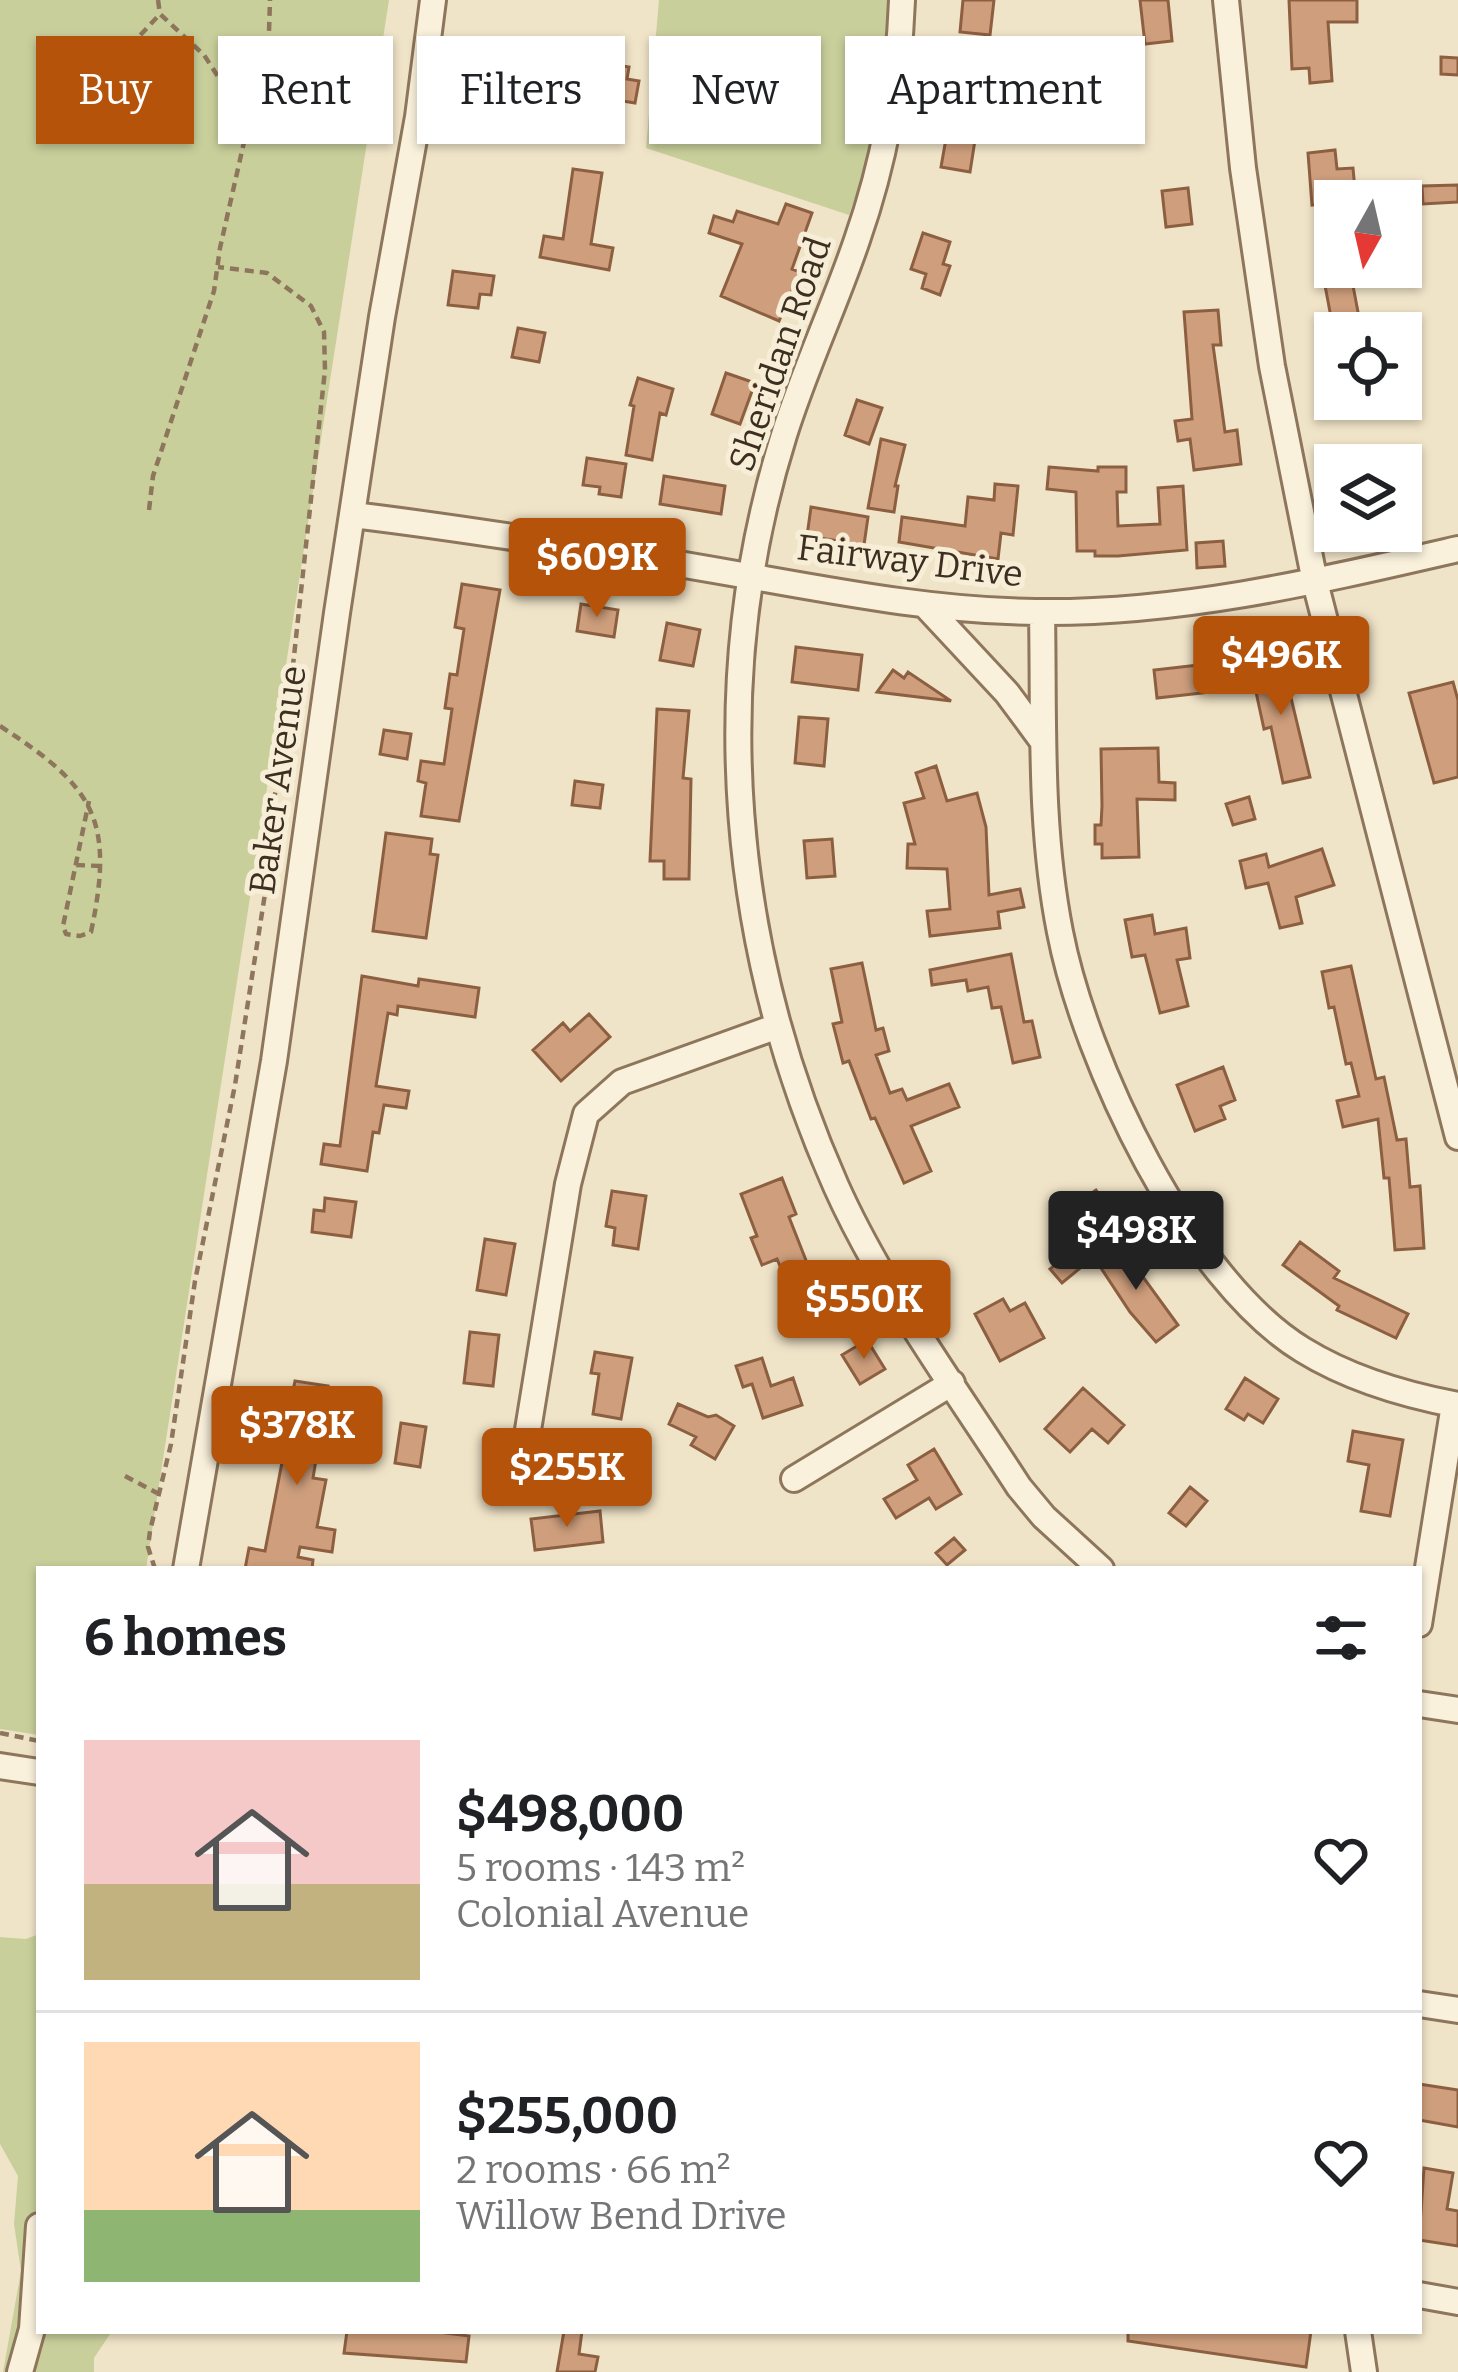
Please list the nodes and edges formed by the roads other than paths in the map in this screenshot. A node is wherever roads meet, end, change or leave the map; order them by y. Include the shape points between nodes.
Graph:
1 (433, 0) edge
2 (902, 0) edge
3 (1226, 0) edge
4 (352, 515) junction
5 (1458, 549) edge
6 (749, 576) junction
7 (1315, 581) junction
8 (925, 605) junction
9 (1042, 613) junction
10 (1041, 739) junction
11 (778, 1027) junction
12 (1458, 1137) edge
13 (952, 1383) junction
14 (1458, 1405) edge
15 (527, 1436) dead end
16 (794, 1479) dead end
17 (187, 1566) edge
18 (1098, 1566) edge
19 (1422, 1605) edge
20 (1422, 1704) edge
21 (1458, 1710) edge
22 (0, 1766) edge
23 (36, 1772) edge
24 (1422, 2004) edge
25 (1458, 2010) edge
26 (36, 2270) edge
27 (1422, 2296) edge
28 (1458, 2302) edge
29 (1358, 2334) edge
30 (20, 2372) edge
31 (1364, 2372) edge

1 - 4 street, Baker Avenue
2 - 6 street, Sheridan Road via 875,178 783,436
3 - 7 street via 1272,366
4 - 6 street, Fairway Drive
4 - 17 street, Baker Avenue via 278,1038
5 - 7 street, Fairway Drive
6 - 8 street, Fairway Drive
6 - 11 street, Sheridan Road via 739,798 750,907
7 - 9 street, Fairway Drive via 1205,602
7 - 12 street
8 - 9 street, Fairway Drive
8 - 10 street
9 - 10 street
10 - 14 street via 1052,881 1074,991 1110,1090 1182,1220 1257,1312 1303,1350 1362,1379
11 - 13 street, Sheridan Road via 838,1190
11 - 15 street via 622,1082 586,1114
13 - 16 street
13 - 18 street, Sheridan Road via 1019,1487
14 - 19 street
20 - 21 street
22 - 23 street
24 - 25 street
26 - 30 street
27 - 28 street
29 - 31 street

